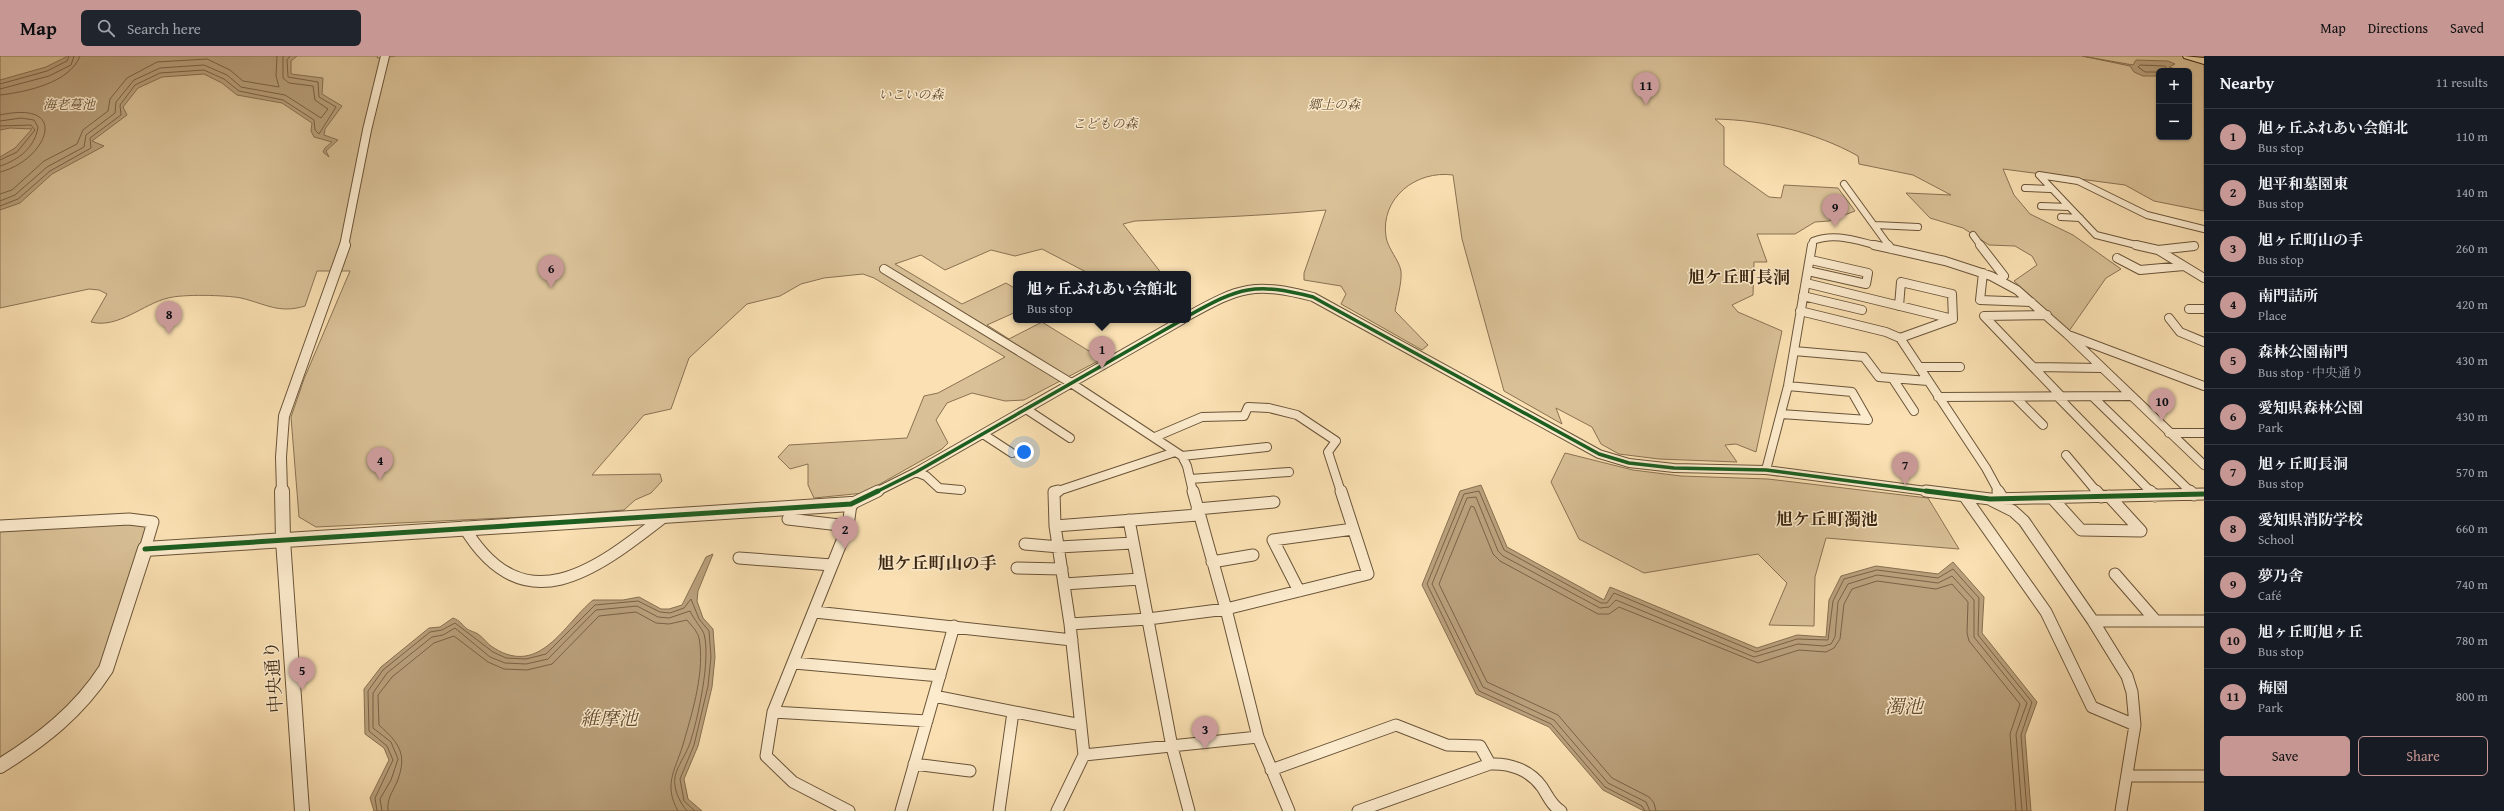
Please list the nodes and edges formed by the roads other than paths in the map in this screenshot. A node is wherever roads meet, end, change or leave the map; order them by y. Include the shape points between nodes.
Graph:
1 (387, 56) edge
2 (2187, 56) edge
3 (2204, 61) edge
4 (1844, 184) dead end
5 (2025, 188) dead end
6 (2050, 189) junction
7 (2041, 206) dead end
8 (2069, 207) junction
9 (2061, 217) dead end
10 (2080, 218) junction
11 (1875, 226) junction
12 (1918, 227) dead end
13 (2204, 228) edge
14 (1973, 236) dead end
15 (2194, 246) dead end
16 (1891, 249) junction
17 (2158, 250) junction
18 (2117, 258) dead end
19 (1811, 260) junction
20 (2184, 266) junction
21 (884, 269) dead end
22 (1808, 271) junction
23 (1983, 273) junction
24 (2203, 277) edge
25 (2000, 280) junction
26 (1806, 283) junction
27 (1803, 296) junction
28 (2031, 302) junction
29 (1899, 306) junction
30 (2189, 308) dead end
31 (2204, 309) edge
32 (1862, 310) dead end
33 (1800, 311) junction
34 (1191, 314) edge
35 (2047, 316) junction
36 (2169, 318) dead end
37 (1953, 319) junction
38 (1177, 323) edge
39 (2067, 334) junction
40 (1900, 338) junction
41 (2204, 342) edge
42 (1794, 351) junction
43 (1919, 367) junction
44 (1960, 367) dead end
45 (2034, 367) junction
46 (2101, 368) junction
47 (1893, 378) junction
48 (1928, 381) junction
49 (1071, 383) junction
50 (1788, 386) junction
51 (2204, 386) edge
52 (2130, 396) junction
53 (1938, 397) junction
54 (2015, 397) junction
55 (2060, 397) junction
56 (2093, 397) junction
57 (1026, 409) junction
58 (1914, 411) dead end
59 (1781, 414) junction
60 (2043, 425) dead end
61 (2169, 433) junction
62 (2204, 433) edge
63 (983, 434) junction
64 (1155, 437) junction
65 (1070, 438) dead end
66 (1267, 447) dead end
67 (1012, 453) dead end
68 (1179, 454) junction
69 (2066, 454) dead end
70 (2204, 465) edge
71 (1766, 470) junction
72 (916, 472) junction
73 (1288, 472) dead end
74 (1190, 480) junction
75 (961, 490) dead end
76 (2204, 494) edge
77 (2194, 495) junction
78 (2155, 496) junction
79 (1965, 497) junction
80 (2105, 497) junction
81 (2052, 498) junction
82 (1990, 499) junction
83 (2003, 499) junction
84 (1274, 502) dead end
85 (851, 504) junction
86 (1197, 512) junction
87 (665, 516) junction
88 (788, 519) dead end
89 (1129, 520) junction
90 (0, 526) edge
91 (848, 526) junction
92 (1055, 526) junction
93 (464, 527) junction
94 (1353, 529) junction
95 (283, 540) junction
96 (1133, 543) junction
97 (1025, 544) dead end
98 (1058, 547) junction
99 (145, 549) junction
100 (1253, 555) dead end
101 (740, 558) dead end
102 (1212, 562) junction
103 (832, 565) junction
104 (1017, 568) dead end
105 (1062, 569) junction
106 (2115, 574) dead end
107 (1140, 579) junction
108 (1064, 584) junction
109 (1299, 591) junction
110 (1226, 609) junction
111 (815, 612) junction
112 (1148, 618) junction
113 (2093, 621) junction
114 (2156, 621) junction
115 (2204, 621) edge
116 (1070, 624) junction
117 (954, 626) junction
118 (1072, 640) junction
119 (794, 663) junction
120 (940, 676) junction
121 (934, 696) junction
122 (772, 712) junction
123 (1013, 712) junction
124 (926, 721) junction
125 (2135, 725) junction
126 (1081, 726) junction
127 (1258, 737) junction
128 (1172, 747) junction
129 (1084, 755) junction
130 (914, 764) junction
131 (1490, 764) junction
132 (0, 766) edge
133 (1271, 770) junction
134 (970, 771) dead end
135 (2127, 776) junction
136 (2204, 776) edge
137 (1553, 810) edge
138 (302, 811) edge
139 (849, 811) edge
140 (901, 811) edge
141 (999, 811) edge
142 (1057, 811) edge
143 (1189, 811) edge
144 (1289, 811) edge
145 (1358, 811) edge
146 (2121, 811) edge

1 - 95 street, 中央通り via 367,130 347,238 284,416 281,457
2 - 3 main road
4 - 11 street
5 - 6 street
6 - 8 street
6 - 13 street via 2039,175 2078,181 2147,215
7 - 8 street
8 - 10 street
9 - 10 street
10 - 17 street via 2096,235
11 - 12 street
11 - 16 street
14 - 25 street via 2004,276
15 - 17 street
16 - 19 street via 1842,237 1825,236 1813,241
16 - 23 street via 1945,261
17 - 20 street
18 - 20 street via 2140,270
19 - 22 street
19 - 22 street via 1868,273 1866,284
20 - 24 street
21 - 49 street
22 - 26 street
23 - 25 street
23 - 28 street via 1980,300
25 - 28 street
26 - 27 street
26 - 29 street
27 - 32 street
27 - 33 street
28 - 35 street
29 - 37 street
29 - 37 street via 1901,282 1952,294
30 - 31 street
33 - 40 street via 1886,332
33 - 42 street
34 - 71 street via 1229,293 1248,290 1290,291 1313,297 1599,454 1629,463 1674,468
35 - 39 street
35 - 45 street via 1984,316 2018,354
36 - 41 street via 2180,332
37 - 40 street
38 - 49 street
39 - 46 street
39 - 51 street
40 - 43 street
42 - 47 street via 1864,357 1880,377
42 - 50 street
43 - 44 street
43 - 48 street
45 - 46 street
45 - 55 street
46 - 52 street
47 - 48 street
47 - 58 street
48 - 53 street
49 - 57 street
49 - 64 street
50 - 59 street
50 - 59 street via 1852,392 1868,420
52 - 56 street
52 - 61 street
53 - 54 street
53 - 83 street via 1986,468
54 - 55 street
54 - 60 street
55 - 56 street
55 - 78 street
56 - 77 street
57 - 63 street
57 - 65 street
59 - 71 street
61 - 62 street
61 - 70 street
63 - 67 street
63 - 72 street
64 - 68 street
64 - 94 street via 1202,418 1244,416 1248,407 1269,408 1297,415 1336,441 1328,452
66 - 68 street
68 - 74 street
68 - 92 street via 1054,492
69 - 80 street
71 - 79 street
72 - 75 street via 926,476 939,488
72 - 85 street
73 - 74 street
74 - 86 street
76 - 77 street
77 - 78 street
78 - 80 street
79 - 82 street
79 - 125 street via 2046,612 2092,707
80 - 81 street
80 - 81 street via 2141,531 2081,530
81 - 83 street
82 - 83 street
82 - 113 street via 2024,520
84 - 86 street
85 - 87 street
85 - 91 street
86 - 89 street
86 - 102 street
87 - 93 street
87 - 93 street via 617,551 583,570 543,584 524,580 498,568 476,548
88 - 91 street
89 - 92 street
89 - 96 street
90 - 99 street via 129,519 152,522
91 - 103 street
92 - 98 street
93 - 95 street
94 - 109 street via 1368,574
94 - 109 street via 1273,540
95 - 99 street
95 - 138 street, 中央通り
96 - 98 street
96 - 107 street
97 - 98 street
98 - 105 street
99 - 132 street via 106,669 98,684 62,722 27,750
100 - 102 street
101 - 103 street
102 - 110 street
103 - 111 street
104 - 105 street
105 - 108 street
106 - 114 street
107 - 108 street
107 - 112 street
108 - 116 street
109 - 110 street
110 - 112 street
110 - 127 street
111 - 117 street
111 - 119 street
112 - 116 street
112 - 128 street
113 - 114 street
113 - 125 street via 2127,676 2132,692
114 - 115 street
116 - 118 street
117 - 118 street
117 - 120 street
118 - 126 street
119 - 120 street
119 - 122 street
120 - 121 street
121 - 123 street
121 - 124 street
122 - 124 street
122 - 139 street via 766,756 775,769 797,786
123 - 126 street
123 - 141 street
124 - 130 street
125 - 135 street
126 - 129 street
127 - 128 street
127 - 133 street
128 - 129 street
128 - 143 street
129 - 142 street
130 - 134 street
130 - 140 street
131 - 133 street via 1480,746 1447,745 1396,725
131 - 137 street via 1500,763 1522,770 1541,785
131 - 145 street
133 - 144 street
135 - 136 street
135 - 146 street

